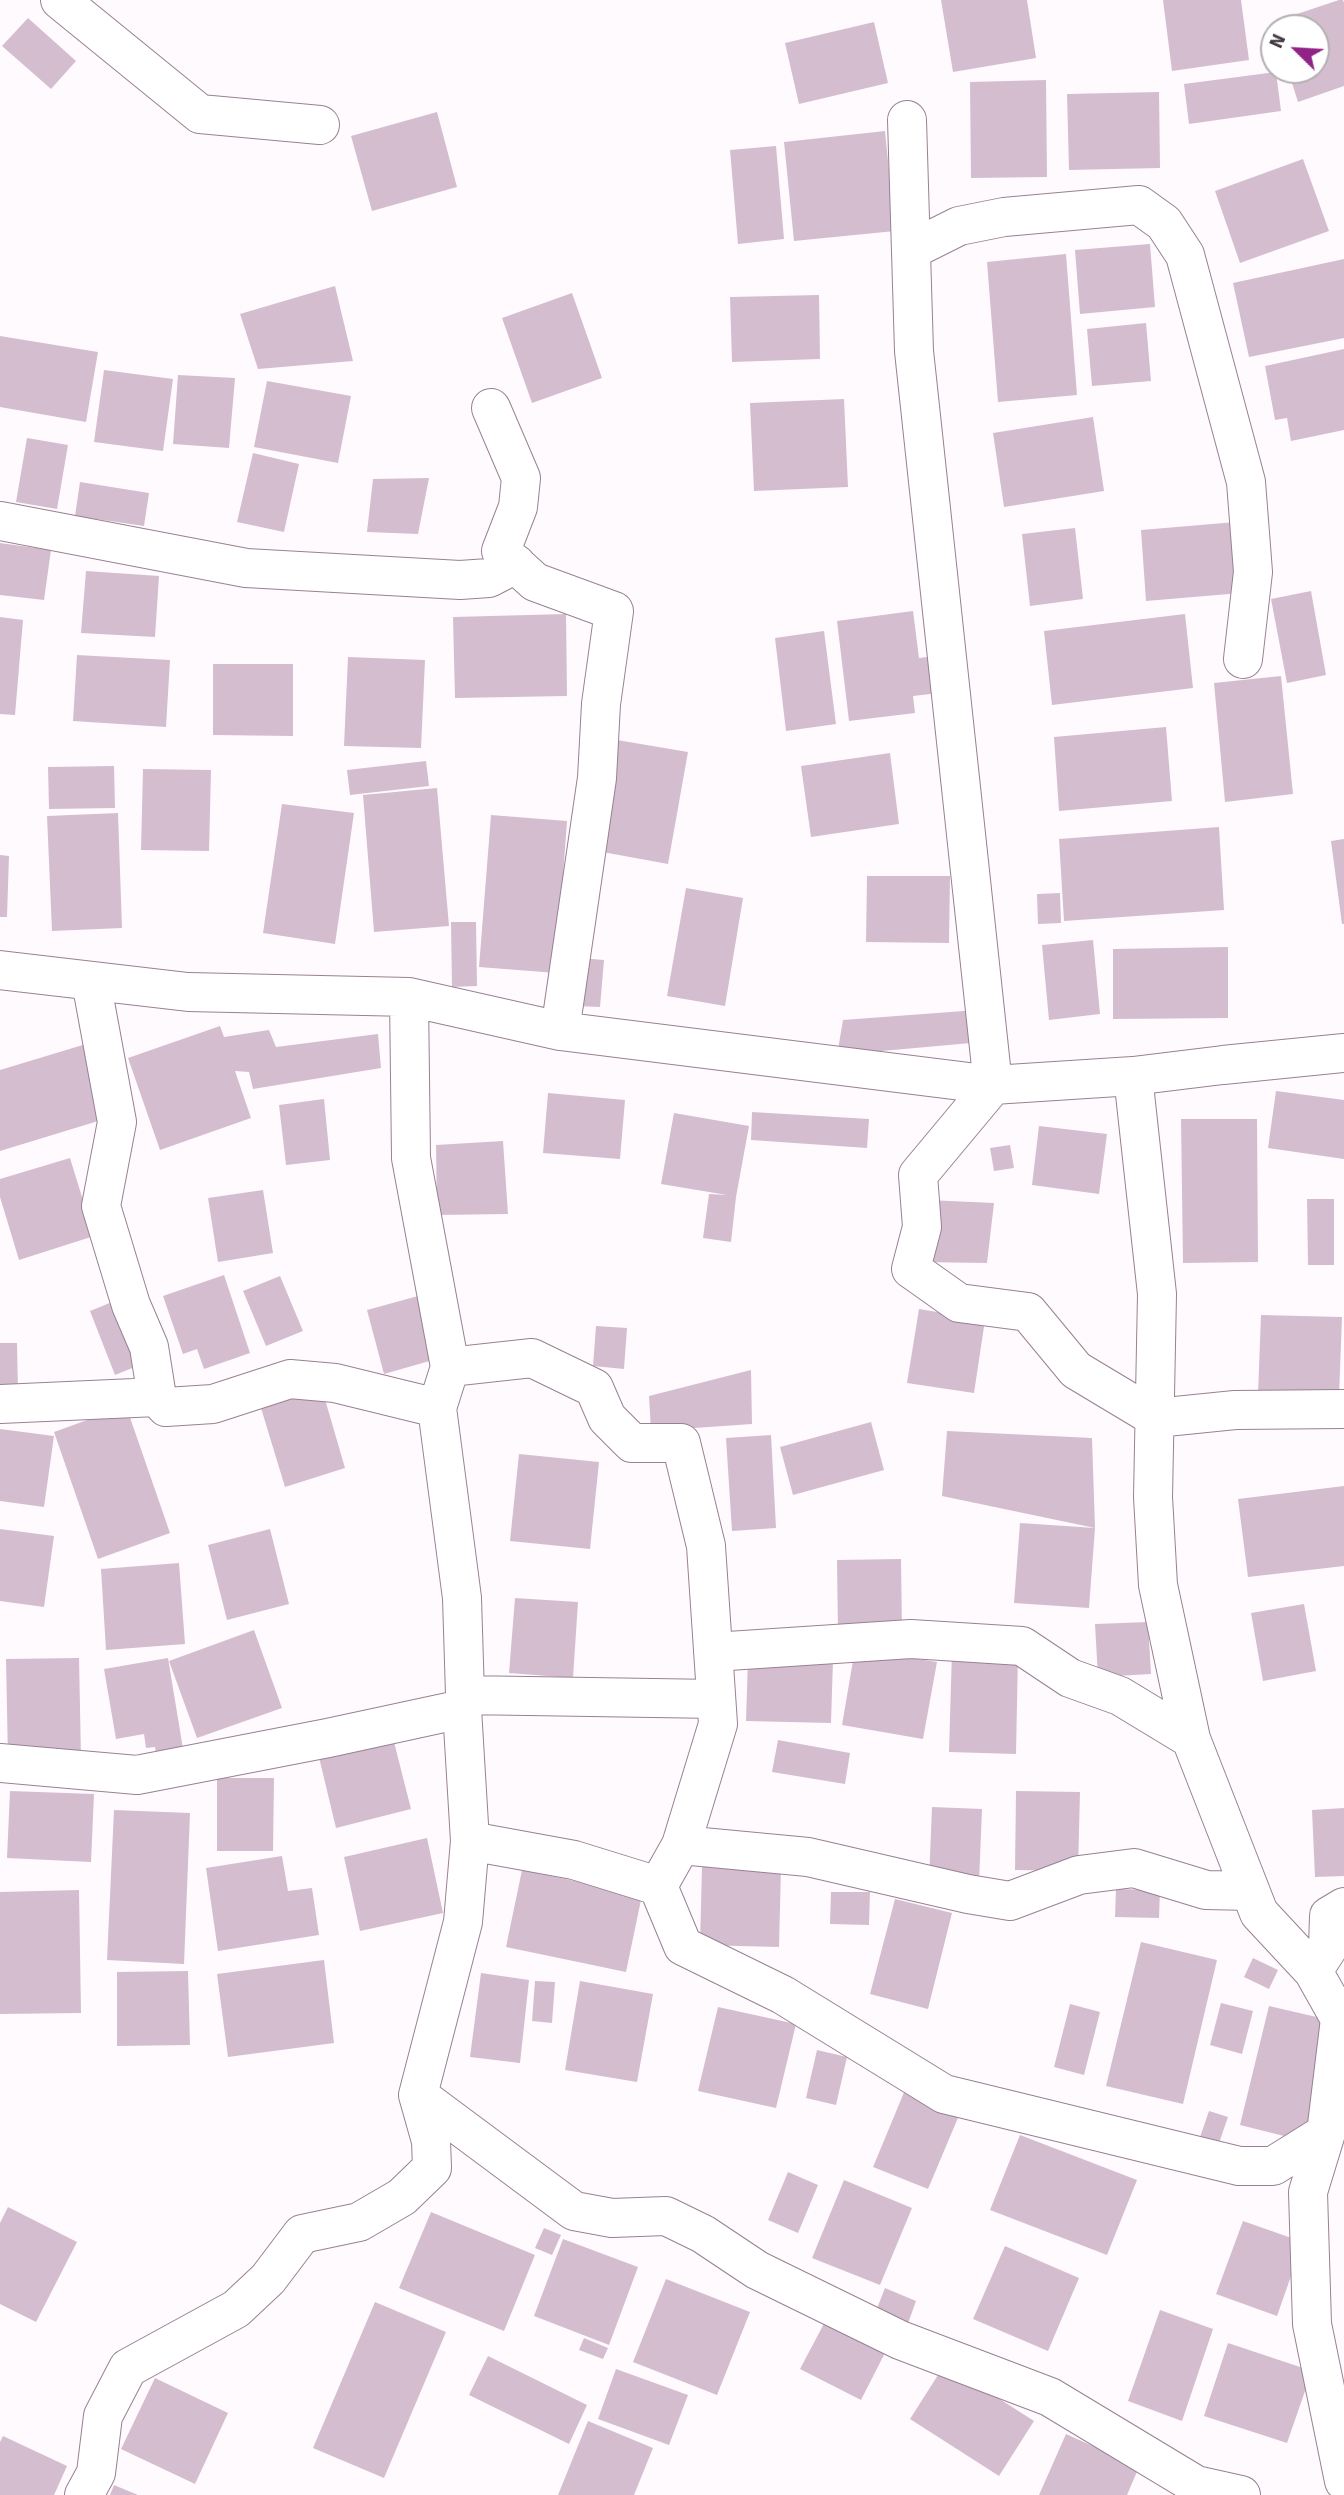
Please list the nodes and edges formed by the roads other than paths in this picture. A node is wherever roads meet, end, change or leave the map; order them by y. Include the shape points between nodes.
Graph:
1 (60, 0) edge
2 (907, 120) dead end
3 (320, 125) dead end
4 (912, 249) junction
5 (491, 408) dead end
6 (0, 522) edge
7 (516, 564) junction
8 (1243, 659) dead end
9 (0, 970) edge
10 (91, 981) junction
11 (408, 997) junction
12 (560, 1031) junction
13 (1344, 1054) edge
14 (1133, 1076) junction
15 (993, 1085) junction
16 (450, 1367) junction
17 (158, 1397) junction
18 (0, 1404) edge
19 (437, 1408) junction
20 (1344, 1409) edge
21 (1156, 1418) junction
22 (713, 1652) junction
23 (716, 1699) junction
24 (463, 1702) junction
25 (1191, 1739) junction
26 (0, 1763) edge
27 (470, 1840) junction
28 (681, 1845) junction
29 (658, 1886) junction
30 (1250, 1891) junction
31 (1344, 1906) edge
32 (1313, 1971) junction
33 (418, 2095) junction
34 (1326, 2133) junction
35 (1344, 2481) edge
36 (84, 2495) edge
37 (1241, 2495) edge

1 - 3 street via 200,114
2 - 4 street
4 - 8 street via 959,226 1004,217 1139,205 1164,223 1185,255 1246,482 1253,572
4 - 15 street via 914,351
5 - 7 street via 521,478 519,507 501,551
6 - 7 street via 259,569 460,580 489,578
7 - 12 street via 535,582 614,611 601,704 597,778
9 - 10 street
10 - 11 street via 188,992
10 - 17 street via 117,1122 101,1206 131,1305 149,1347
11 - 12 street
11 - 16 street via 411,1158
12 - 15 street
13 - 14 street
14 - 15 street
14 - 21 street via 1157,1294
15 - 21 street via 918,1175 922,1227 911,1269 959,1303 1028,1312 1076,1370
16 - 19 street
16 - 22 street via 532,1358 594,1388 607,1418 632,1443 681,1443 706,1546
17 - 18 street
17 - 19 street via 166,1407 213,1404 290,1379 335,1383
19 - 24 street via 462,1598
20 - 21 street via 1234,1410
21 - 25 street via 1153,1497 1158,1585
22 - 23 street
22 - 25 street via 911,1639 1022,1646 1070,1678 1120,1696
23 - 24 street
23 - 28 street via 718,1724
24 - 26 street via 137,1776
24 - 27 street
25 - 30 street
27 - 29 street via 574,1860
27 - 33 street via 463,1922
28 - 29 street
28 - 30 street via 808,1857 1010,1901 1079,1875 1134,1868 1206,1890
29 - 34 street via 683,1946 783,1995 944,2094 1239,2166 1273,2166
30 - 32 street via 1259,1913
31 - 32 street via 1329,1916 1328,1948
32 - 34 street via 1340,2020
33 - 36 street via 431,2141 432,2168 402,2197 359,2222 302,2234 268,2279 236,2309 128,2368 103,2416 96,2473
33 - 37 street via 574,2211 612,2218 666,2216 757,2270 901,2340 1050,2397 1196,2485
34 - 35 street via 1308,2192 1312,2324

